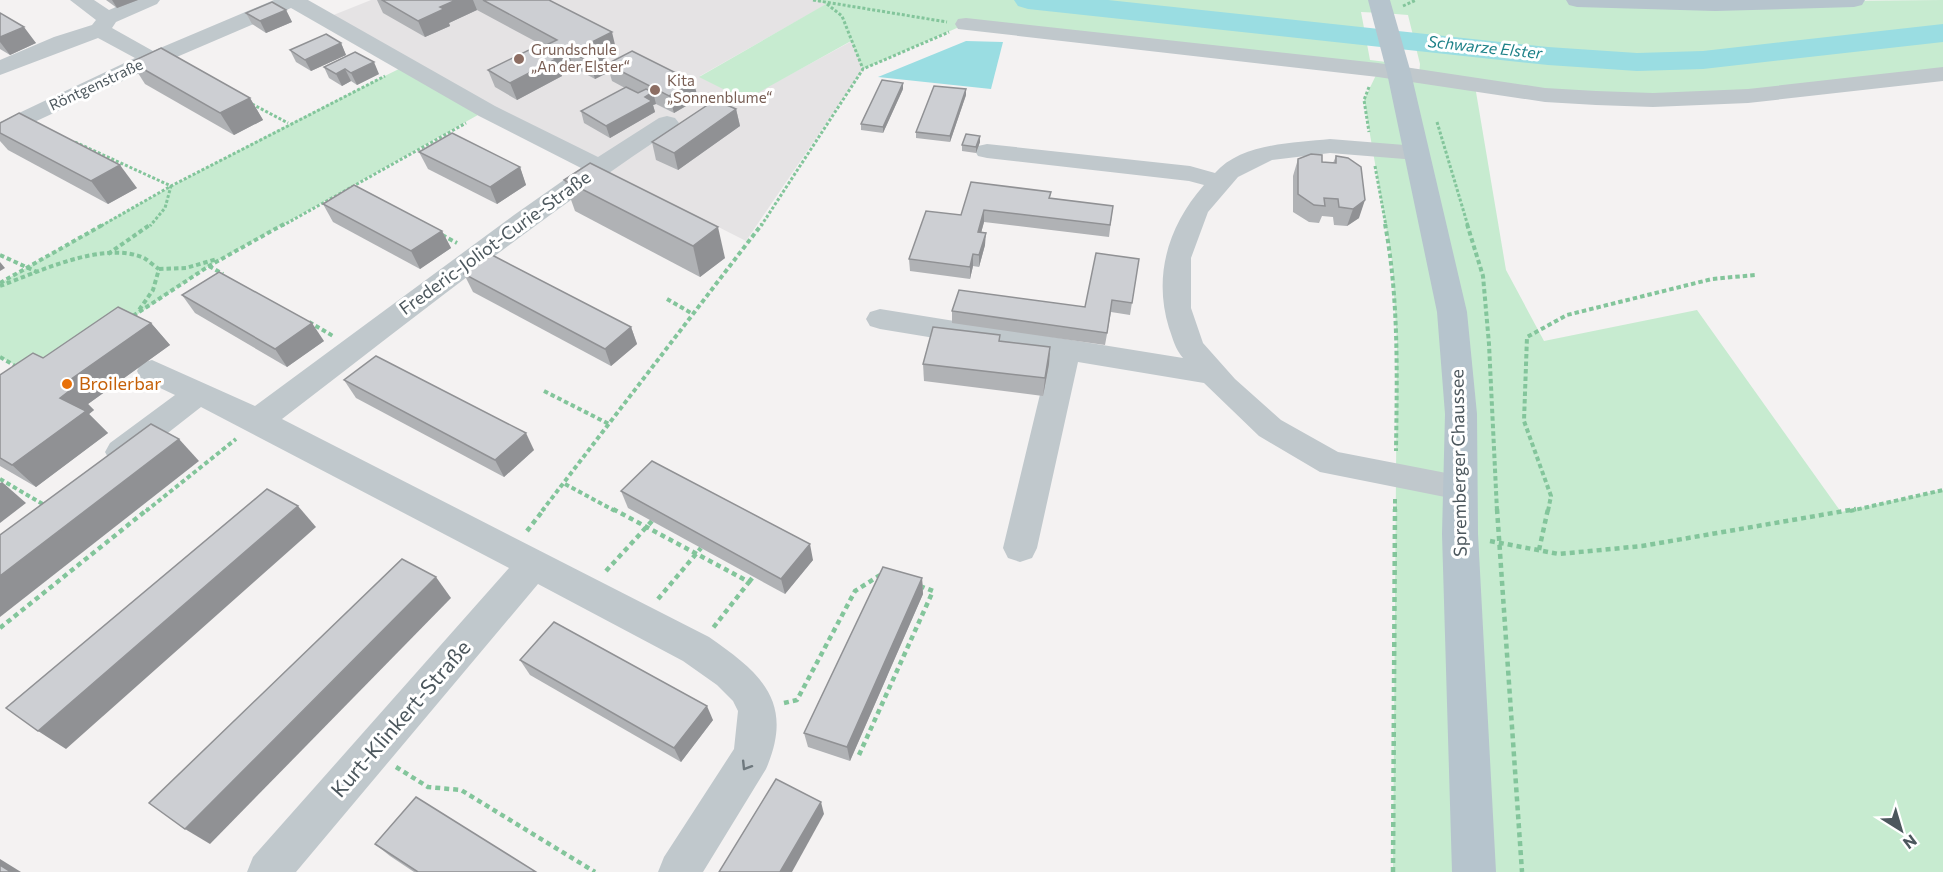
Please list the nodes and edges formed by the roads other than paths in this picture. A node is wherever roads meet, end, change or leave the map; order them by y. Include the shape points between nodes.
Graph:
1 (80, 0) edge
2 (150, 0) edge
3 (293, 0) edge
4 (1577, 0) edge
5 (1854, 0) edge
6 (1381, 6) edge
7 (104, 24) junction
8 (966, 24) road end
9 (152, 59) junction
10 (1397, 66) junction
11 (0, 68) edge
12 (1943, 74) edge
13 (667, 123) dead end
14 (0, 131) edge
15 (987, 151) dead end
16 (1417, 153) junction
17 (599, 167) junction
18 (1220, 182) junction
19 (880, 319) dead end
20 (1066, 350) junction
21 (152, 371) dead end
22 (1213, 374) junction
23 (200, 393) junction
24 (258, 421) junction
25 (95, 471) edge
26 (1460, 487) junction
27 (1020, 548) dead end
28 (521, 559) junction
29 (268, 872) edge
30 (679, 872) edge
31 (1474, 872) edge

1 - 7 street
2 - 7 street
3 - 9 street, Röntgenstraße
3 - 17 street, Frederic-Joliot-Curie-Straße via 487,111
4 - 5 main road via 1670,5
6 - 10 main road, Spremberger Chaussee
7 - 9 street
7 - 11 street
8 - 10 street
9 - 14 street, Röntgenstraße
10 - 12 street via 1545,95 1653,100 1748,96
10 - 16 main road, Spremberger Chaussee
13 - 17 street
15 - 18 street via 1190,174
16 - 18 street via 1330,146 1266,153 1229,172
16 - 26 main road, Spremberger Chaussee via 1452,312 1461,414
17 - 24 street, Frederic-Joliot-Curie-Straße
18 - 22 street via 1196,210 1177,258 1177,308 1190,347
19 - 20 street
20 - 22 street
20 - 27 street
21 - 23 street
22 - 26 street via 1270,428 1330,463
23 - 24 street
23 - 25 street
24 - 28 street
26 - 31 main road, Spremberger Chaussee
28 - 29 street, Kurt-Klinkert-Straße via 373,753
28 -> 30 street via 696,649 730,673 746,689 757,709 752,756

